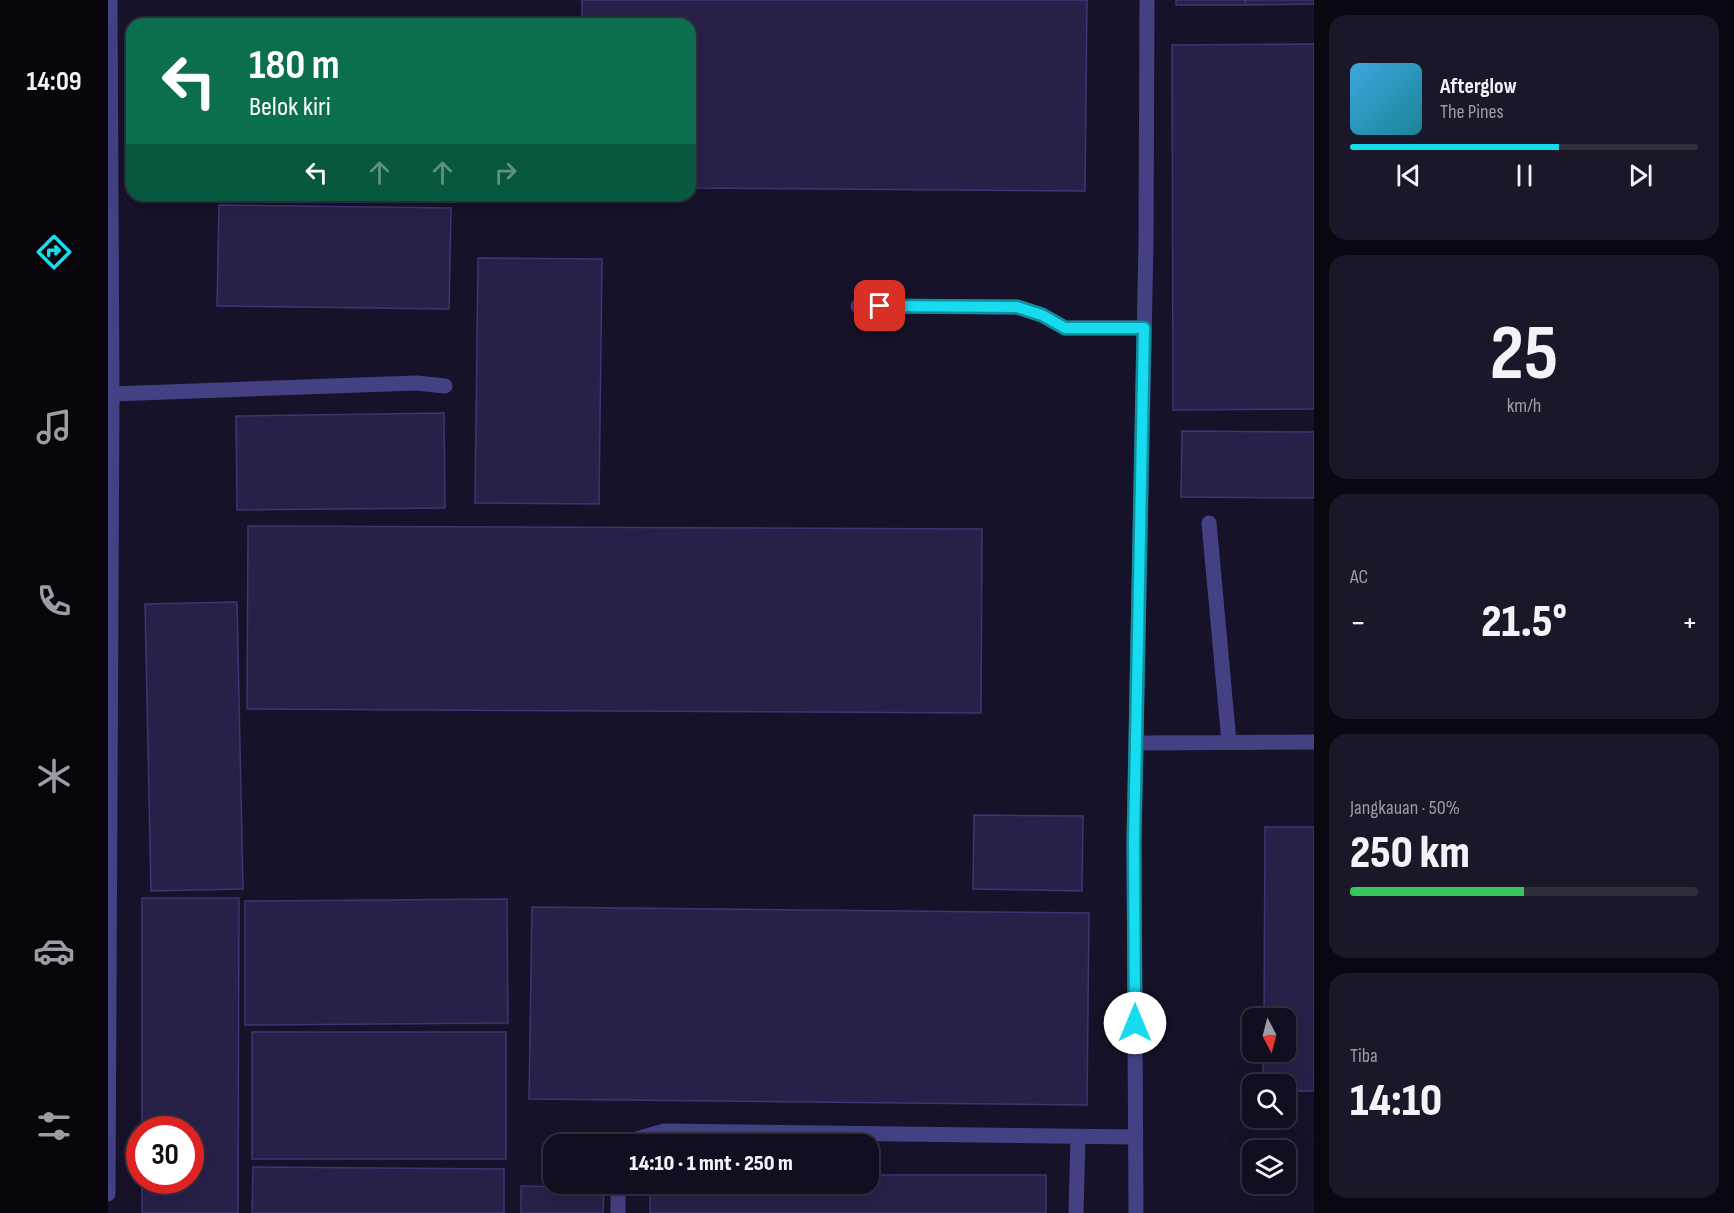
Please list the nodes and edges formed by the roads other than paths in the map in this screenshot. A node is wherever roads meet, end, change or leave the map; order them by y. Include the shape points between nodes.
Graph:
1 (110, 0) edge
2 (1147, 0) edge
3 (858, 306) dead end
4 (1144, 328) junction
5 (445, 386) dead end
6 (112, 394) junction
7 (1209, 523) dead end
8 (1229, 742) junction
9 (1314, 742) edge
10 (1136, 743) junction
11 (109, 862) edge
12 (654, 1134) edge
13 (871, 1134) edge
14 (879, 1134) edge
15 (1078, 1137) junction
16 (1136, 1137) junction
17 (108, 1194) edge
18 (618, 1194) edge
19 (618, 1213) edge
20 (1076, 1213) edge
21 (1136, 1213) edge

1 - 6 street
2 - 4 street
3 - 4 street via 1017,307 1065,328
4 - 10 street
5 - 6 street via 416,383
6 - 11 street
7 - 8 street
8 - 9 street
8 - 10 street
10 - 16 street
11 - 17 street
12 - 13 street
14 - 15 street
15 - 16 street
15 - 20 street
16 - 21 street
18 - 19 street

